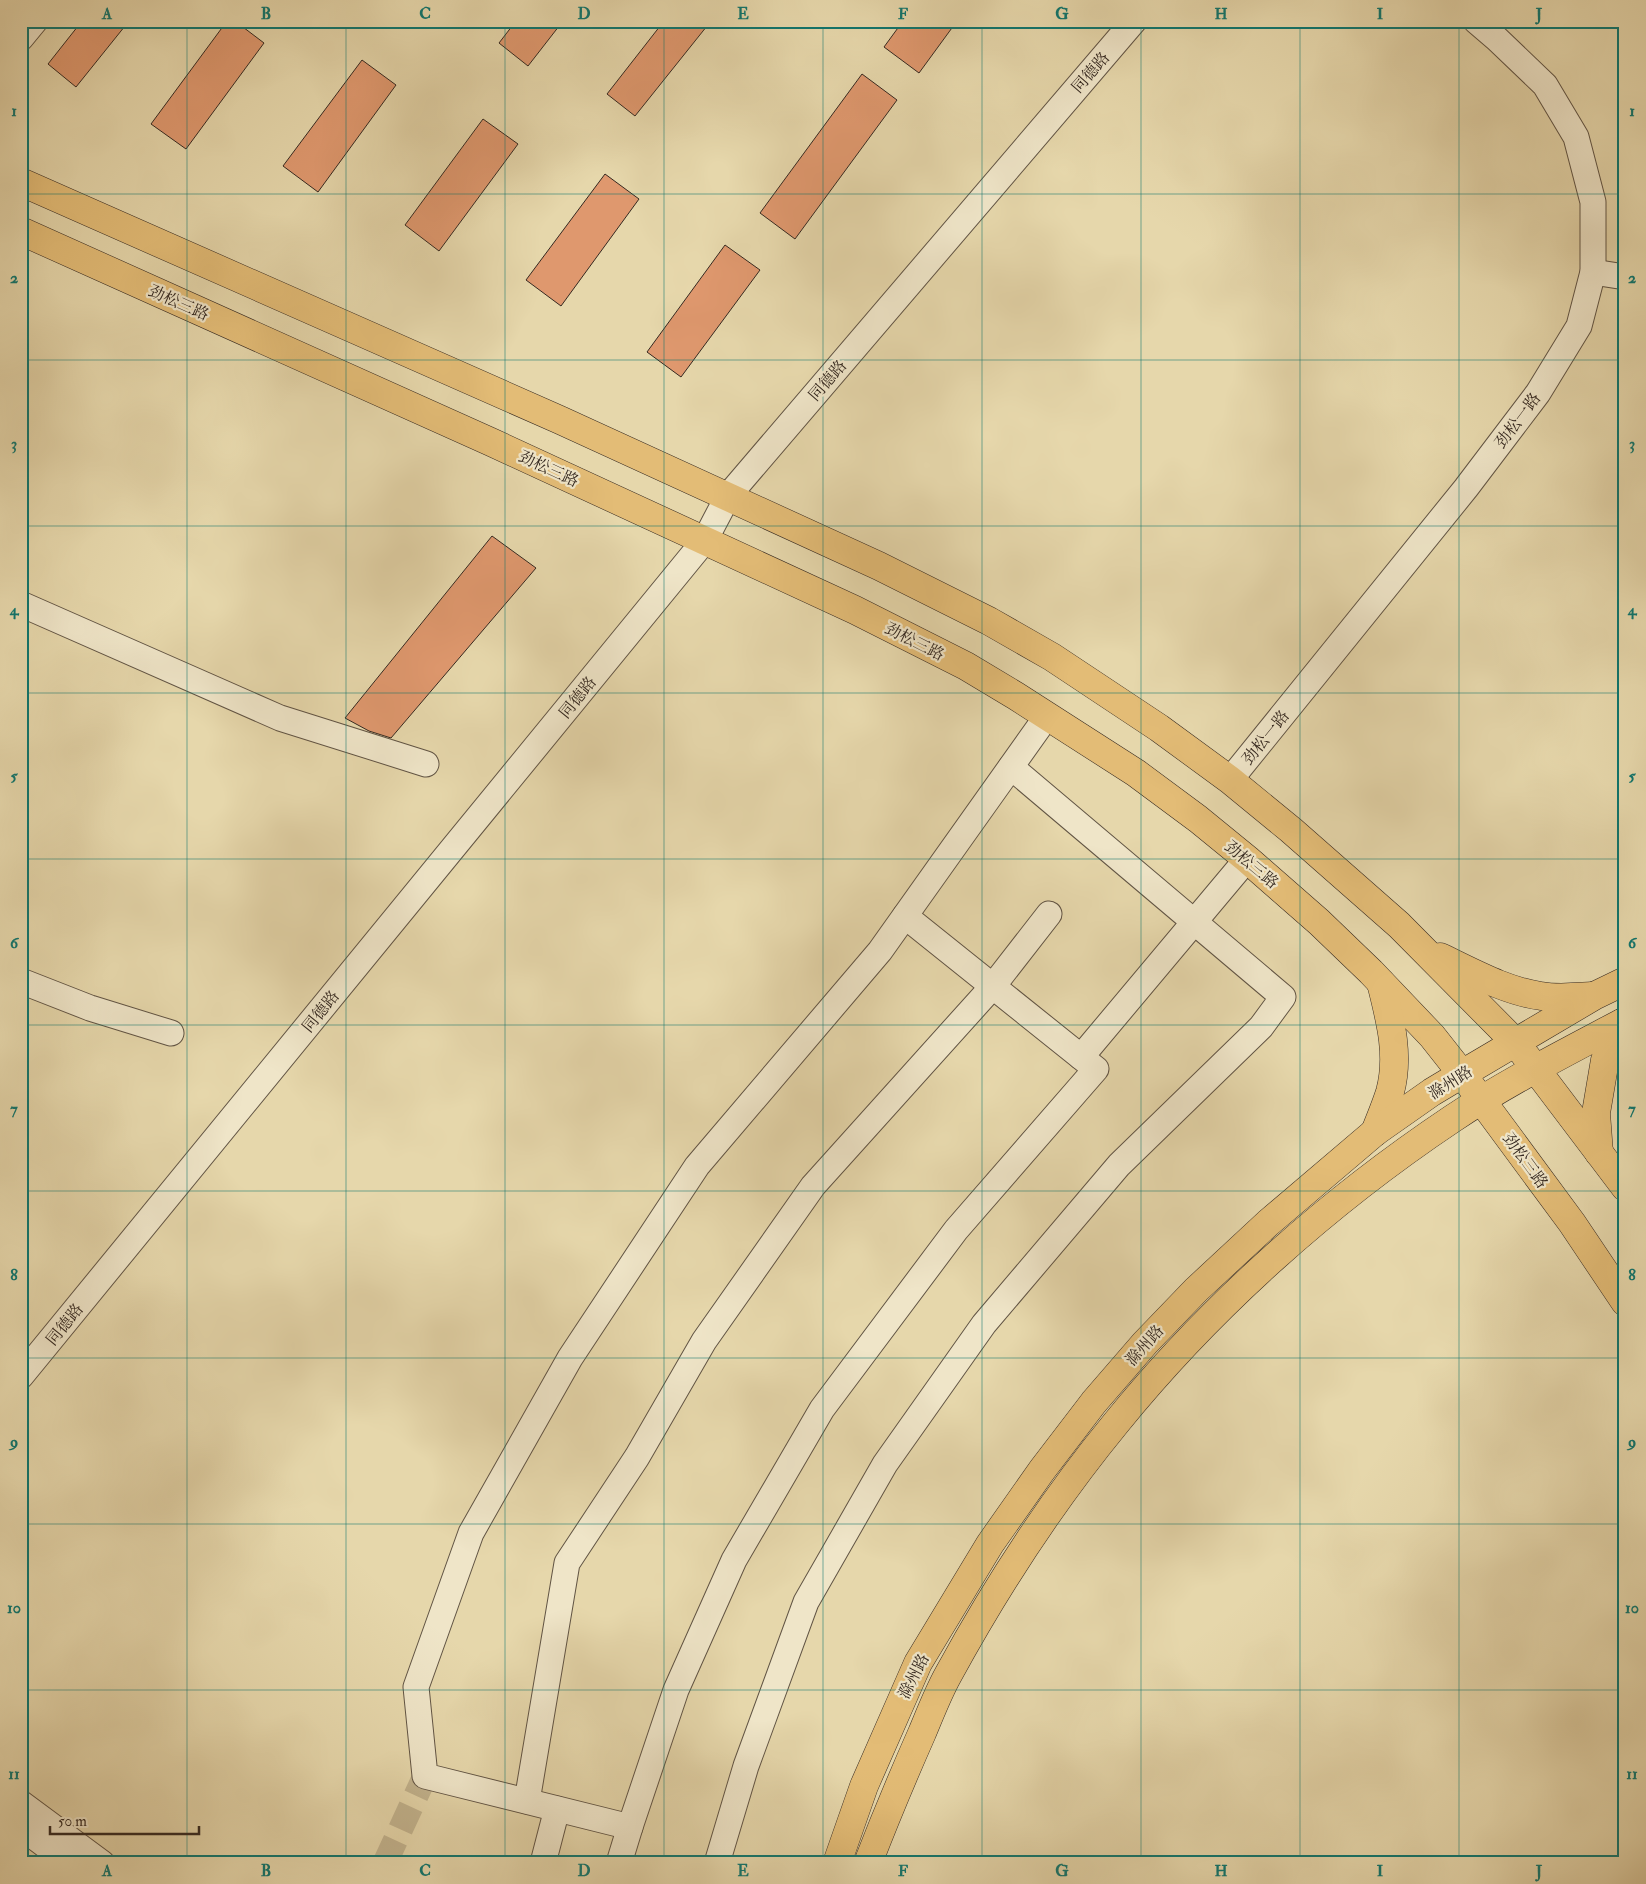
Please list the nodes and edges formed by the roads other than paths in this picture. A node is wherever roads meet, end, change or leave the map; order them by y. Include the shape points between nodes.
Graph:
1 (35, 21) edge
2 (1134, 21) edge
3 (1476, 21) edge
4 (21, 38) edge
5 (21, 182) edge
6 (21, 231) edge
7 (1593, 272) junction
8 (1625, 277) edge
9 (728, 496) junction
10 (705, 540) junction
11 (21, 604) edge
12 (1047, 716) junction
13 (426, 764) dead end
14 (1011, 767) junction
15 (1230, 780) junction
16 (1247, 859) junction
17 (1049, 914) dead end
18 (905, 916) junction
19 (1194, 922) junction
20 (1425, 951) junction
21 (1625, 980) edge
22 (21, 981) edge
23 (1381, 982) junction
24 (993, 986) junction
25 (1594, 996) junction
26 (1623, 1022) edge
27 (171, 1032) dead end
28 (1516, 1043) junction
29 (1082, 1057) junction
30 (1535, 1069) junction
31 (1462, 1074) junction
32 (1482, 1102) junction
33 (1375, 1132) junction
34 (1599, 1153) junction
35 (1625, 1188) edge
36 (1625, 1302) edge
37 (21, 1376) edge
38 (527, 1801) junction
39 (21, 1803) edge
40 (557, 1809) junction
41 (21, 1827) edge
42 (630, 1827) junction
43 (70, 1863) edge
44 (102, 1863) edge
45 (543, 1863) edge
46 (619, 1863) edge
47 (717, 1863) edge
48 (837, 1863) edge
49 (868, 1863) edge

1 - 4 street
2 - 9 street, 同德路
3 - 7 street, 劲松一路 via 1545,85 1576,136 1593,202
5 - 9 main road
6 - 10 main road, 劲松三路
7 - 8 street
7 - 15 street, 劲松一路 via 1579,326 1538,392 1466,488
9 - 10 street, 同德路
9 - 15 main road via 989,621 1112,696
10 - 12 main road, 劲松三路 via 958,662
10 - 37 street, 同德路
11 - 13 street via 280,718
12 - 14 street
12 - 16 main road, 劲松三路 via 1136,773
14 - 18 street
14 - 19 street
15 - 20 main road via 1305,842
16 - 19 street
16 - 23 main road, 劲松三路
17 - 24 street
18 - 24 street
18 - 38 street via 880,951 697,1166 570,1358 472,1533 416,1687 425,1776
19 - 29 street
19 - 47 street via 1283,997 1261,1027 1112,1173 984,1324 885,1464 806,1602 746,1766
20 - 25 main road via 1509,988 1550,997
20 - 28 main road
21 - 25 main road, 滁州路
22 - 27 street via 90,1008
23 - 31 main road, 劲松三路 via 1432,1036
23 - 33 main road via 1393,1032 1394,1069 1390,1091
24 - 29 street
24 - 38 street via 813,1186 704,1341 637,1457 567,1563
25 - 28 main road, 滁州路
26 - 30 main road, 滁州路
26 - 34 main road via 1605,1060 1596,1113
28 - 30 main road
28 - 31 main road, 滁州路
29 - 42 street via 1096,1069 956,1230 822,1409 734,1560 676,1690
30 - 32 main road, 滁州路
30 - 34 main road
31 - 32 main road, 劲松三路
31 - 33 main road, 滁州路
32 - 36 main road, 劲松三路 via 1572,1223
32 - 49 main road, 滁州路 via 1374,1174 1290,1244 1176,1354 1116,1423 1066,1487 1016,1561 946,1677
33 - 48 main road, 滁州路 via 1268,1223 1196,1290 1100,1394 1042,1470 990,1544 911,1676 864,1786
34 - 35 main road
38 - 40 street
39 - 44 street
40 - 42 street
40 - 45 street
41 - 43 street
42 - 46 street

